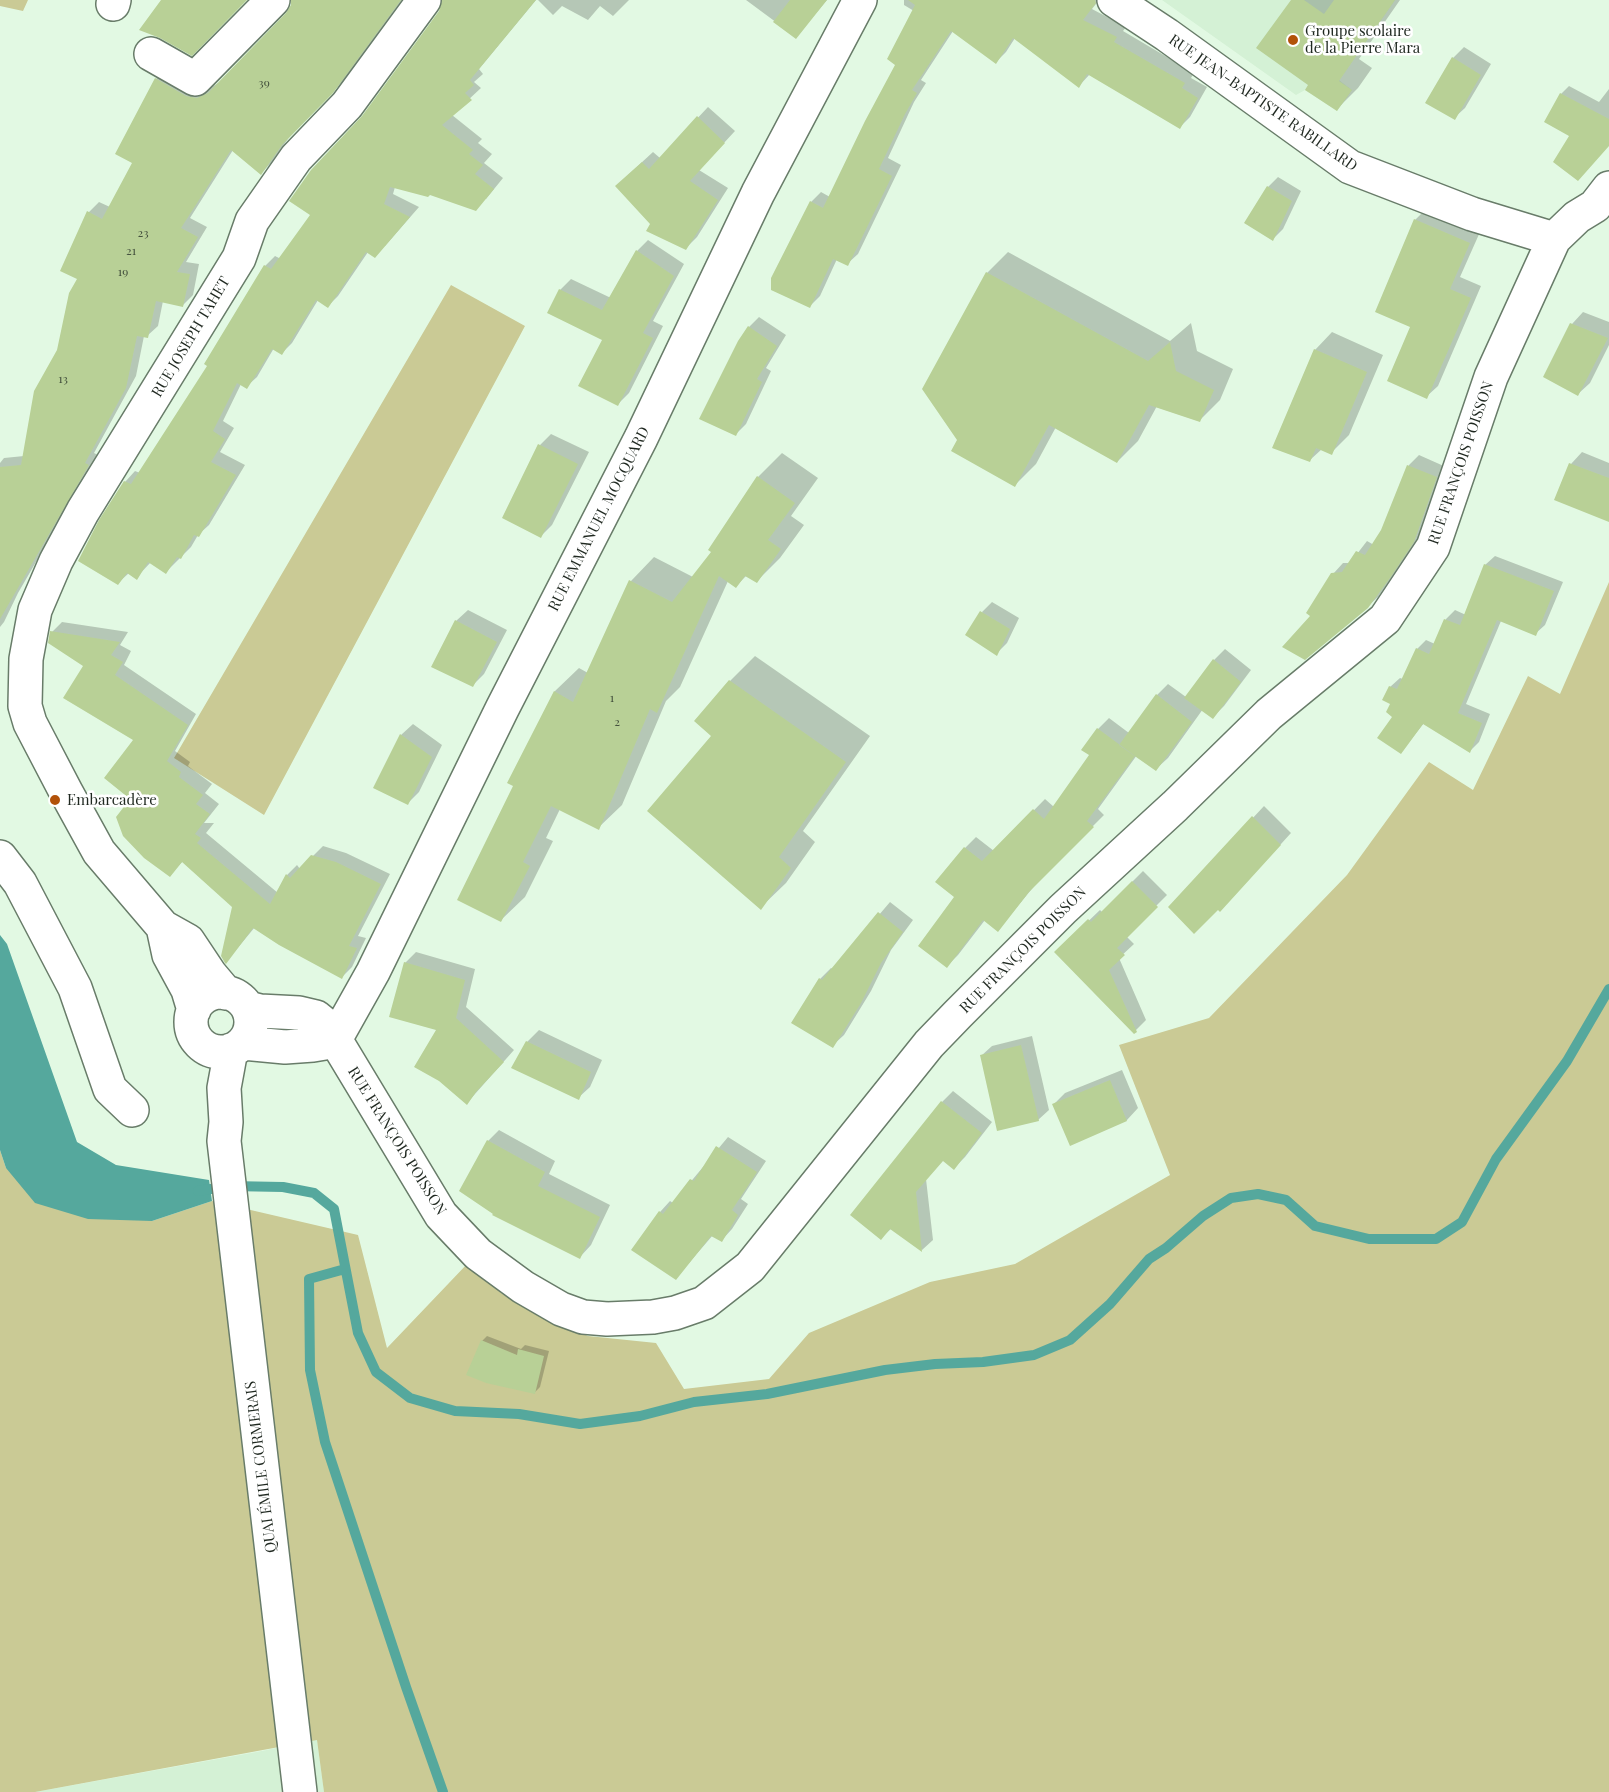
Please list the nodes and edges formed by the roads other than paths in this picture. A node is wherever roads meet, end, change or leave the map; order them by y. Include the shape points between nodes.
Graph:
1 (273, 0) edge
2 (424, 0) edge
3 (860, 0) edge
4 (1114, 0) edge
5 (151, 54) dead end
6 (1604, 204) edge
7 (1554, 239) junction
8 (0, 856) edge
9 (163, 927) junction
10 (237, 1000) junction
11 (194, 1010) junction
12 (336, 1038) junction
13 (225, 1046) junction
14 (132, 1110) dead end
15 (300, 1792) edge

1 - 5 street via 195,79
2 - 9 street, RUE JOSEPH TAHET via 347,105 296,158 252,221 239,258 83,511 35,610 26,659 30,723 99,852
3 - 12 street, RUE EMMANUEL MOCQUARD via 758,193 641,438 373,972
4 - 7 street, RUE JEAN-BAPTISTE RABILLARD via 1350,167 1472,214
6 - 7 street, RUE FRANÇOIS POISSON via 1577,217
7 - 12 street, RUE FRANÇOIS POISSON via 1491,377 1433,547 1385,619 1269,714 958,1014 929,1044 750,1267 704,1303 652,1317 584,1317 522,1287 478,1254 441,1215
8 - 14 street via 20,884 75,988 110,1089
9 - 10 street via 188,941 210,974
9 - 11 street via 169,955
10 - 11 street via 211,994
10 - 12 street, RUE FRANÇOIS POISSON via 260,1011 316,1017
10 - 13 street via 251,1017 251,1027 248,1036
11 - 13 street via 193,1032
12 - 13 street via 313,1045
13 - 15 street, QUAI ÉMILE CORMERAIS via 206,1099 225,1152

